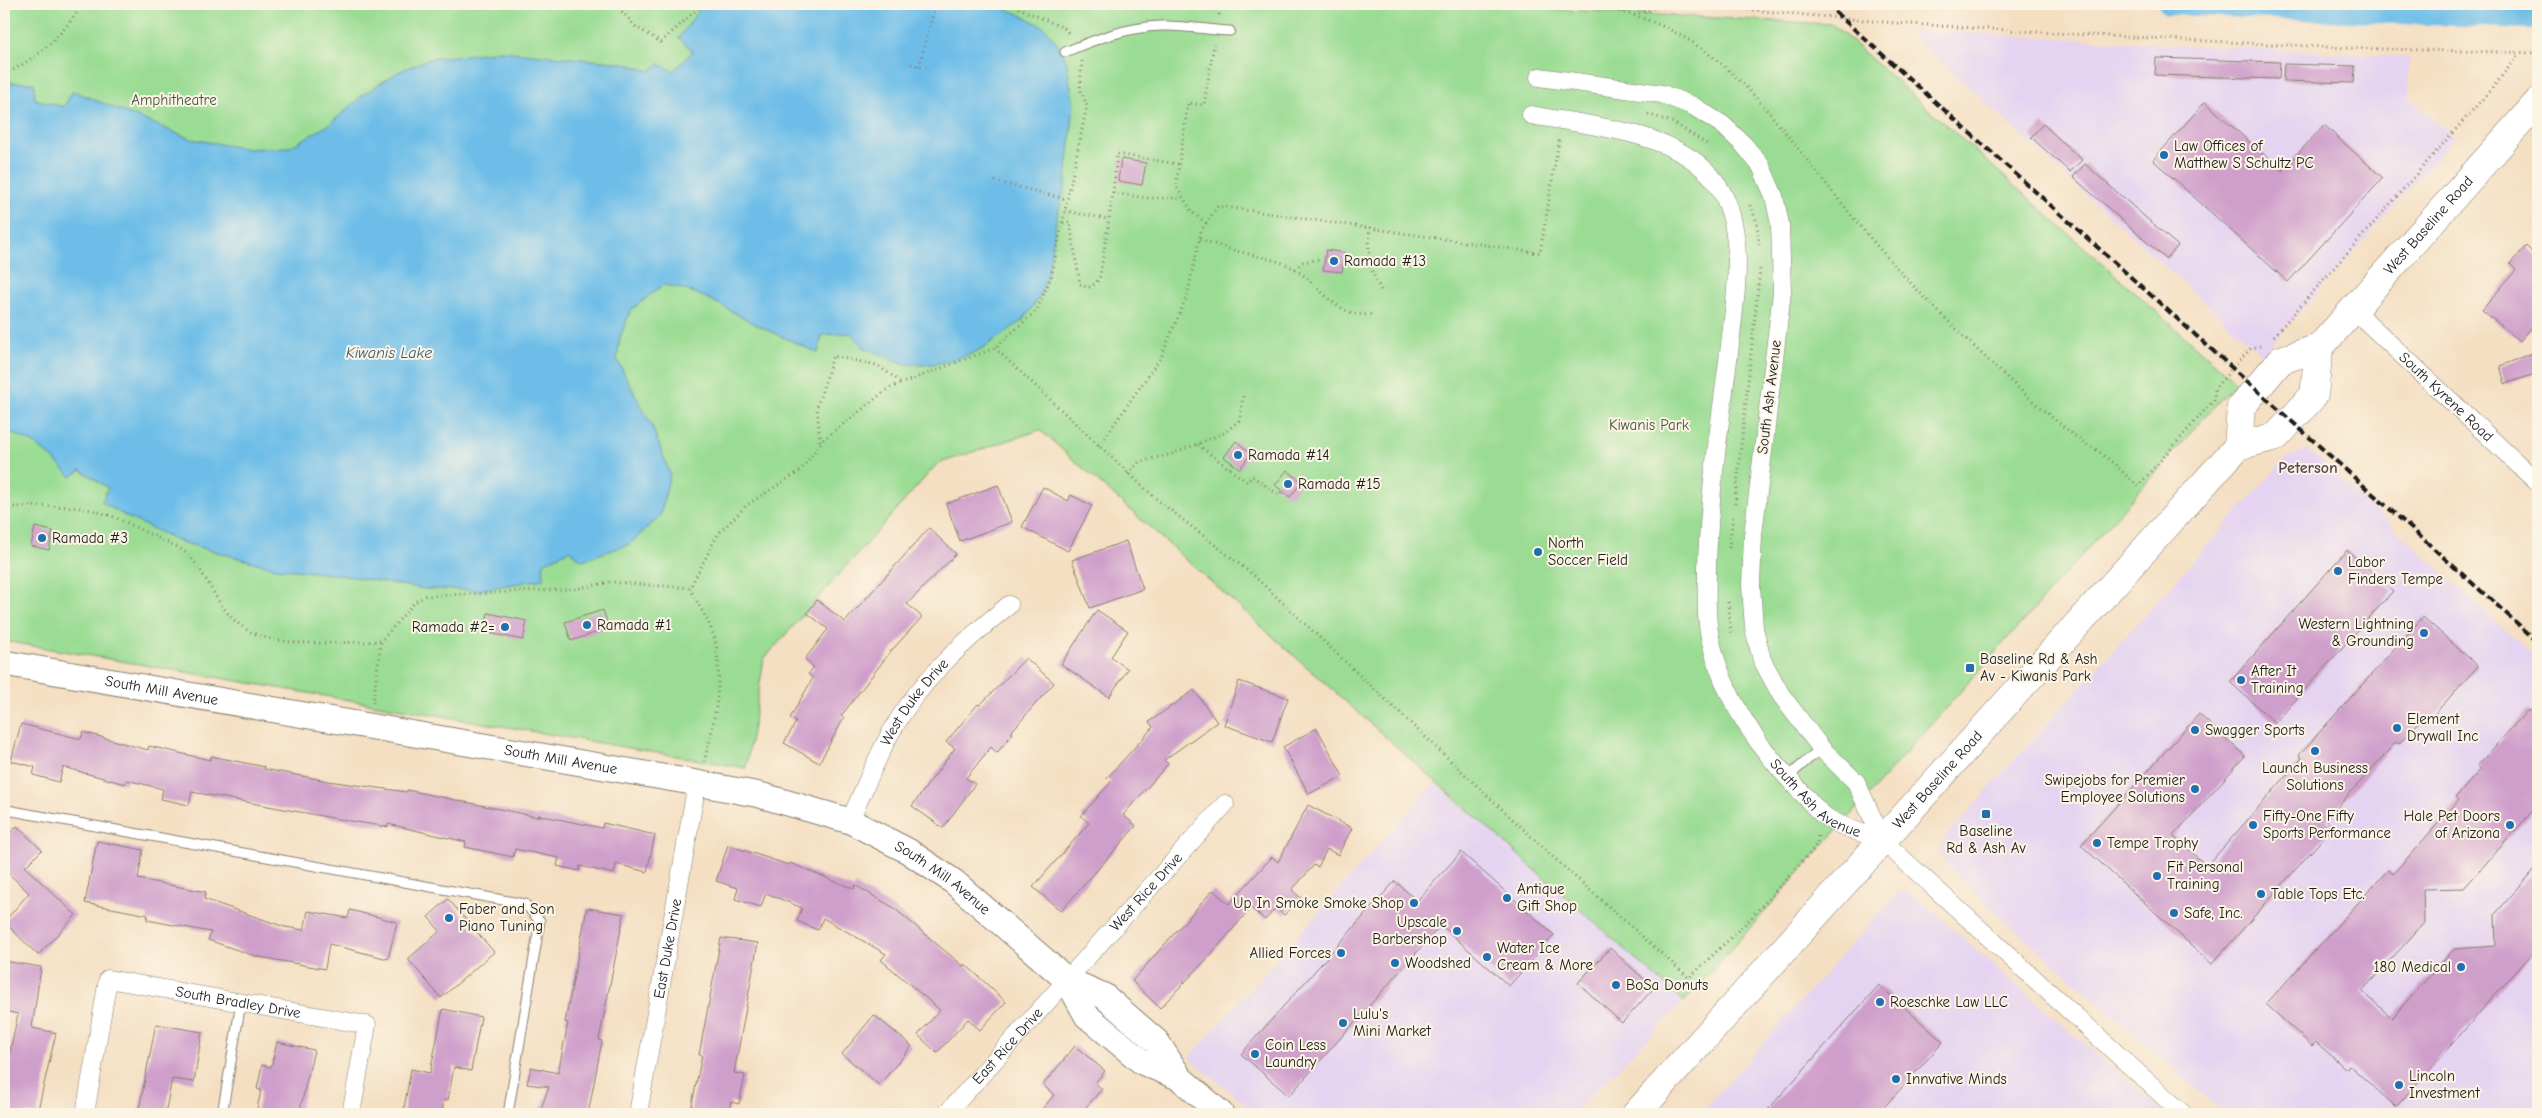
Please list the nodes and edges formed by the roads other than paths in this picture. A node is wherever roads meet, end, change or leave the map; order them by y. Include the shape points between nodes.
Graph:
1 (1230, 31) dead end
2 (1065, 52) dead end
3 (1539, 77) dead end
4 (2538, 102) edge
5 (1531, 114) dead end
6 (2353, 309) junction
7 (2319, 348) junction
8 (2238, 446) junction
9 (2538, 483) edge
10 (1009, 604) dead end
11 (4, 663) edge
12 (1821, 748) junction
13 (1787, 778) junction
14 (697, 783) junction
15 (1225, 804) dead end
16 (4, 812) edge
17 (850, 821) junction
18 (1883, 840) junction
19 (1067, 980) junction
20 (241, 1003) junction
21 (948, 1112) dead end
22 (85, 1114) edge
23 (222, 1114) edge
24 (351, 1114) edge
25 (508, 1114) edge
26 (638, 1114) edge
27 (1221, 1114) edge
28 (1636, 1114) edge
29 (2183, 1114) edge

1 - 2 lane via 1161,26 1136,28
3 - 12 street, South Ash Avenue via 1662,94 1693,106 1723,125 1744,145 1761,166 1771,189 1780,224 1782,292 1753,535 1751,586 1754,628 1762,660 1781,696
4 - 6 main road, West Baseline Road
5 - 13 street, South Ash Avenue via 1648,137 1669,146 1710,175 1729,209 1735,232 1737,291 1708,533 1709,636 1741,718
6 - 7 main road, West Baseline Road
6 - 9 street, South Kyrene Road
7 - 8 main road via 2281,360 2241,407
7 - 8 main road via 2314,395 2277,436
8 - 18 main road, West Baseline Road
10 - 17 street, West Duke Drive via 955,651 912,701 890,734
11 - 14 street, South Mill Avenue
12 - 13 lane
12 - 18 street, South Ash Avenue via 1856,782
13 - 18 street, South Ash Avenue via 1827,818
14 - 17 street, South Mill Avenue via 760,795
14 - 26 street, East Duke Drive
15 - 19 street, West Rice Drive
16 - 25 lane via 525,904 540,921
17 - 19 street, South Mill Avenue via 908,851 954,882
18 - 28 main road, West Baseline Road
18 - 29 street, South Ash Avenue
19 - 21 street, East Rice Drive
19 - 27 street, South Mill Avenue via 1100,993 1157,1042 1180,1078
20 - 22 street, South Bradley Drive via 108,979
20 - 23 lane
20 - 24 street, South Bradley Drive via 367,1025

